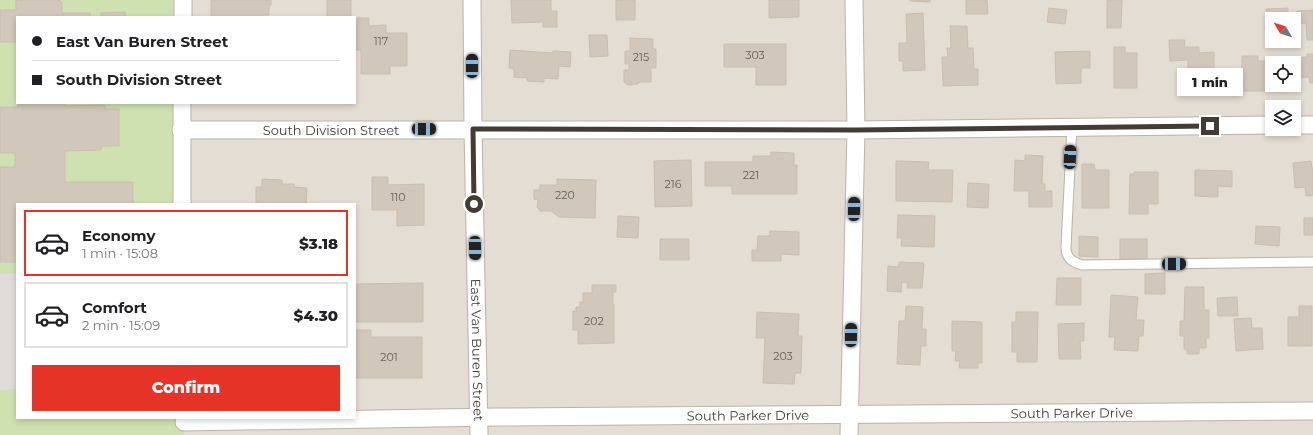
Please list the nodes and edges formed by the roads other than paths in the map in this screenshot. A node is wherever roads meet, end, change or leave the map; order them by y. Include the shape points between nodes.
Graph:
1 (184, 0) edge
2 (472, 0) edge
3 (854, 0) edge
4 (183, 16) edge
5 (182, 104) edge
6 (1265, 125) edge
7 (1301, 125) edge
8 (1313, 125) edge
9 (1072, 127) junction
10 (473, 129) junction
11 (181, 130) junction
12 (856, 130) junction
13 (182, 203) edge
14 (1313, 262) edge
15 (1313, 410) edge
16 (849, 414) junction
17 (479, 417) junction
18 (184, 425) edge
19 (479, 435) edge
20 (849, 435) edge

1 - 4 street
2 - 10 street, East Van Buren Street
3 - 12 street
5 - 11 street
6 - 9 street, South Division Street
7 - 8 street
9 - 12 street, South Division Street
9 - 14 lane via 1066,254 1076,263 1082,265
10 - 11 street, South Division Street
10 - 12 street, South Division Street
10 - 17 street, East Van Buren Street
11 - 13 street
12 - 16 street
15 - 16 street, South Parker Drive
16 - 17 street, South Parker Drive
16 - 20 street
17 - 18 street, South Parker Drive
17 - 19 street, East Van Buren Street

